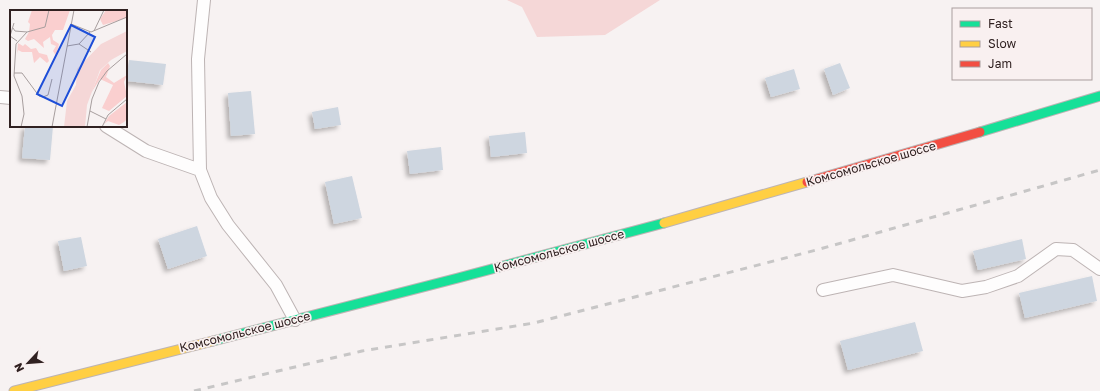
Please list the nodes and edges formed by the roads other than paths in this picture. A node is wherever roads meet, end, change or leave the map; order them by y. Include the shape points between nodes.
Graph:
1 (204, 0) edge
2 (1100, 96) edge
3 (0, 97) edge
4 (10, 98) edge
5 (108, 127) edge
6 (200, 170) junction
7 (1100, 269) edge
8 (823, 290) dead end
9 (295, 320) junction
10 (14, 391) edge

1 - 6 lane via 198,59
2 - 9 main road, Комсомольское шоссе via 612,237
3 - 4 lane
5 - 6 lane via 146,152
6 - 9 lane via 210,198 276,285
7 - 8 lane via 1073,250 1056,249 1018,276 986,287 962,291 893,275
9 - 10 main road, Комсомольское шоссе

